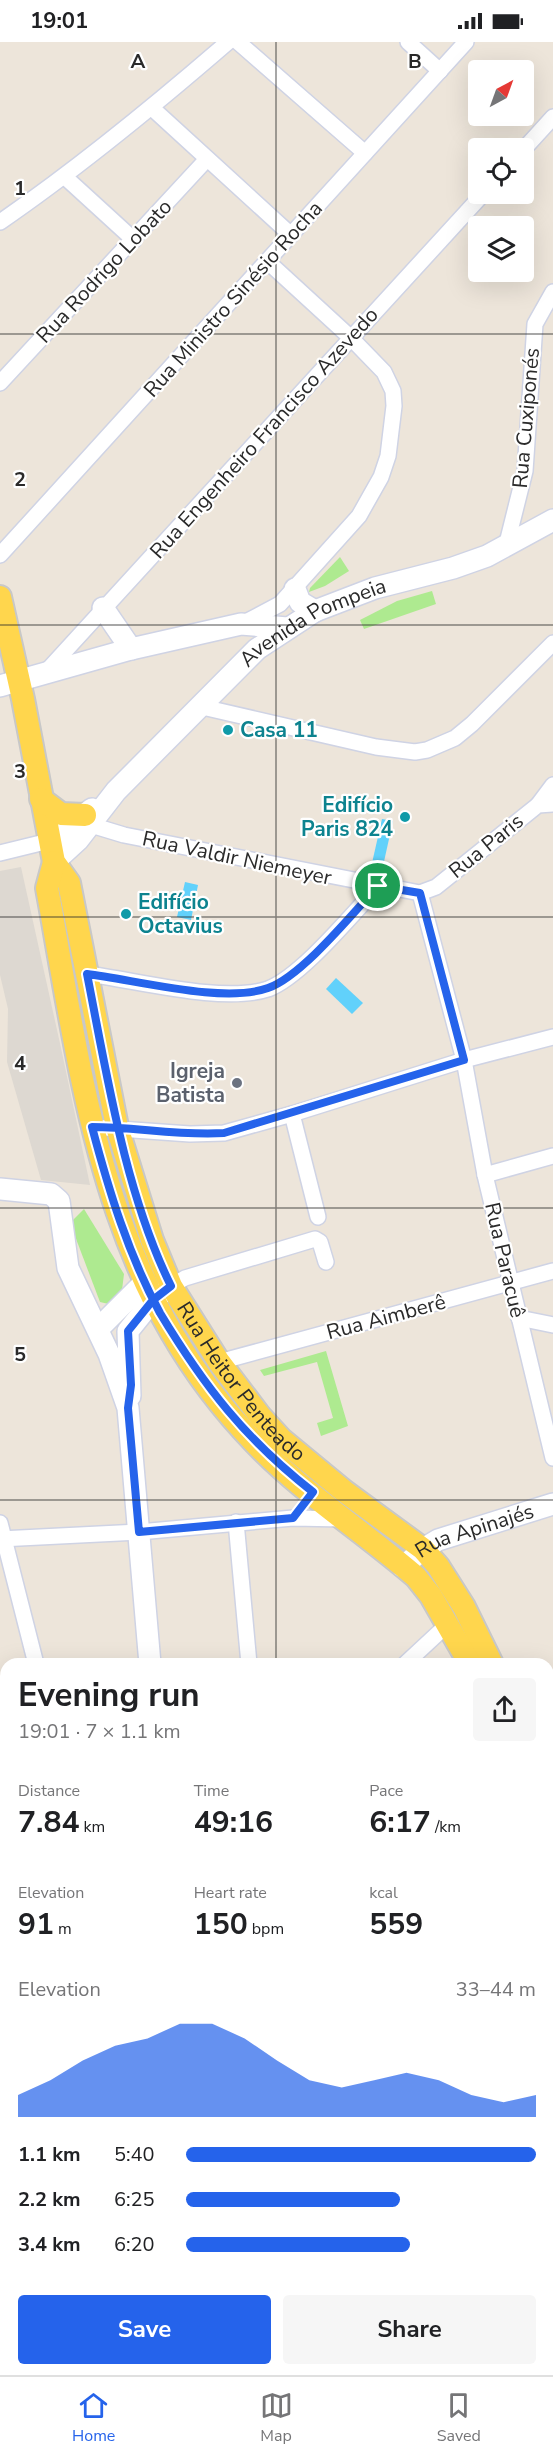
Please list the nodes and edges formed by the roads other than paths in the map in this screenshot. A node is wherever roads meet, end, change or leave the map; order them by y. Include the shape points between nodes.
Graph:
1 (228, 42) edge
2 (238, 42) edge
3 (408, 42) edge
4 (466, 42) edge
5 (440, 71) junction
6 (152, 108) junction
7 (553, 117) edge
8 (534, 138) edge
9 (365, 153) junction
10 (207, 159) junction
11 (65, 177) junction
12 (474, 204) edge
13 (0, 222) edge
14 (291, 235) junction
15 (134, 240) junction
16 (267, 261) junction
17 (553, 292) edge
18 (351, 338) junction
19 (0, 383) edge
20 (553, 520) edge
21 (506, 547) junction
22 (0, 555) edge
23 (295, 589) junction
24 (0, 597) edge
25 (103, 608) junction
26 (315, 611) junction
27 (233, 626) junction
28 (287, 628) junction
29 (553, 643) edge
30 (131, 649) junction
31 (243, 660) junction
32 (45, 673) junction
33 (10, 684) edge
34 (198, 706) junction
35 (553, 785) edge
36 (41, 799) junction
37 (546, 804) edge
38 (88, 820) junction
39 (52, 851) junction
40 (0, 853) edge
41 (378, 886) junction
42 (420, 893) junction
43 (87, 974) junction
44 (553, 1037) edge
45 (464, 1060) junction
46 (292, 1114) junction
47 (92, 1127) junction
48 (117, 1127) junction
49 (553, 1156) edge
50 (485, 1175) junction
51 (0, 1189) edge
52 (318, 1216) dead end
53 (326, 1262) dead end
54 (553, 1271) edge
55 (511, 1283) junction
56 (171, 1286) junction
57 (148, 1292) junction
58 (519, 1318) junction
59 (553, 1325) edge
60 (98, 1329) junction
61 (219, 1362) junction
62 (128, 1408) junction
63 (553, 1458) edge
64 (344, 1491) junction
65 (313, 1492) junction
66 (553, 1504) edge
67 (293, 1518) junction
68 (236, 1522) junction
69 (349, 1522) junction
70 (0, 1523) edge
71 (139, 1532) junction
72 (2, 1539) edge
73 (423, 1549) junction
74 (403, 1567) junction
75 (448, 1624) junction
76 (34, 1658) edge
77 (150, 1658) edge
78 (248, 1658) edge
79 (411, 1658) edge
80 (467, 1658) edge
81 (489, 1658) edge

1 - 6 street
2 - 9 street
3 - 5 street
4 - 5 street, Rua Ministro Sinésio Rocha
5 - 9 street, Rua Ministro Sinésio Rocha
6 - 10 street
6 - 11 street
7 - 8 street
9 - 14 street, Rua Ministro Sinésio Rocha
10 - 14 street
10 - 15 street, Rua Rodrigo Lobato
11 - 13 street
11 - 15 street
12 - 18 street, Rua Engenheiro Francisco Azevedo
14 - 16 street, Rua Ministro Sinésio Rocha
15 - 19 street, Rua Rodrigo Lobato
16 - 18 street
16 - 22 street, Rua Ministro Sinésio Rocha
17 - 21 street, Rua Cuxiponés via 535,324 525,471
18 - 23 street via 390,381 394,406 388,456 359,516
18 - 25 street, Rua Engenheiro Francisco Azevedo
20 - 21 street, Avenida Pompeia
21 - 26 street, Avenida Pompeia via 453,568 375,588
23 - 26 street via 300,602
23 - 27 street via 273,609
24 - 33 main road, Rua Heitor Penteado
25 - 30 street
25 - 32 street, Rua Engenheiro Francisco Azevedo
26 - 28 street, Avenida Pompeia
27 - 28 street
27 - 30 street
27 - 31 street
28 - 31 street, Avenida Pompeia
29 - 34 street via 455,738 427,750 376,747
30 - 32 street
31 - 34 street, Avenida Pompeia
32 - 33 street
33 - 36 main road, Rua Heitor Penteado
34 - 38 street, Avenida Pompeia
35 - 37 street, Rua Paris
36 - 38 main road via 61,814
36 - 39 main road, Rua Heitor Penteado
37 - 42 street, Rua Paris via 436,886
38 - 39 street, Avenida Pompeia
38 - 41 street, Rua Valdir Niemeyer
39 - 40 street
39 - 43 main road, Rua Heitor Penteado via 69,883
39 - 47 main road, Rua Heitor Penteado via 47,888
41 - 42 street, Rua Valdir Niemeyer
41 - 43 street via 300,967 269,988 227,996
42 - 45 street, Rua Paracuê
43 - 48 main road, Rua Heitor Penteado
44 - 45 street
45 - 46 street
45 - 50 street, Rua Paracuê
46 - 48 street via 224,1133
46 - 52 street
47 - 48 street
47 - 57 main road, Rua Heitor Penteado via 112,1201
48 - 56 main road, Rua Heitor Penteado via 152,1240
49 - 50 street
50 - 55 street, Rua Paracuê
51 - 60 street via 56,1197 61,1208 68,1268
53 - 56 street via 320,1242 315,1239 185,1278
54 - 55 street, Rua Aimberê
55 - 58 street, Rua Paracuê
55 - 61 street, Rua Aimberê
56 - 57 street
56 - 61 main road, Rua Heitor Penteado
57 - 60 street
57 - 62 street via 128,1331
57 - 65 main road, Rua Heitor Penteado via 181,1348 219,1400 256,1444
58 - 59 street
58 - 63 street, Rua Paracuê
60 - 62 street
61 - 64 main road, Rua Heitor Penteado via 281,1439
62 - 71 street
64 - 65 main road via 327,1485
64 - 73 main road, Rua Heitor Penteado
65 - 67 street
65 - 69 main road, Rua Heitor Penteado
66 - 73 street, Rua Apinajés via 446,1537
67 - 68 street
67 - 69 street
68 - 71 street
68 - 78 street
69 - 73 main road via 375,1530 406,1553
69 - 74 main road, Rua Heitor Penteado
70 - 72 street
71 - 72 street
71 - 77 street
72 - 76 street
73 - 74 street, Rua Apinajés
73 - 81 main road, Rua Heitor Penteado via 464,1607
74 - 75 main road, Rua Heitor Penteado via 424,1586
75 - 79 street
75 - 80 main road, Rua Heitor Penteado

